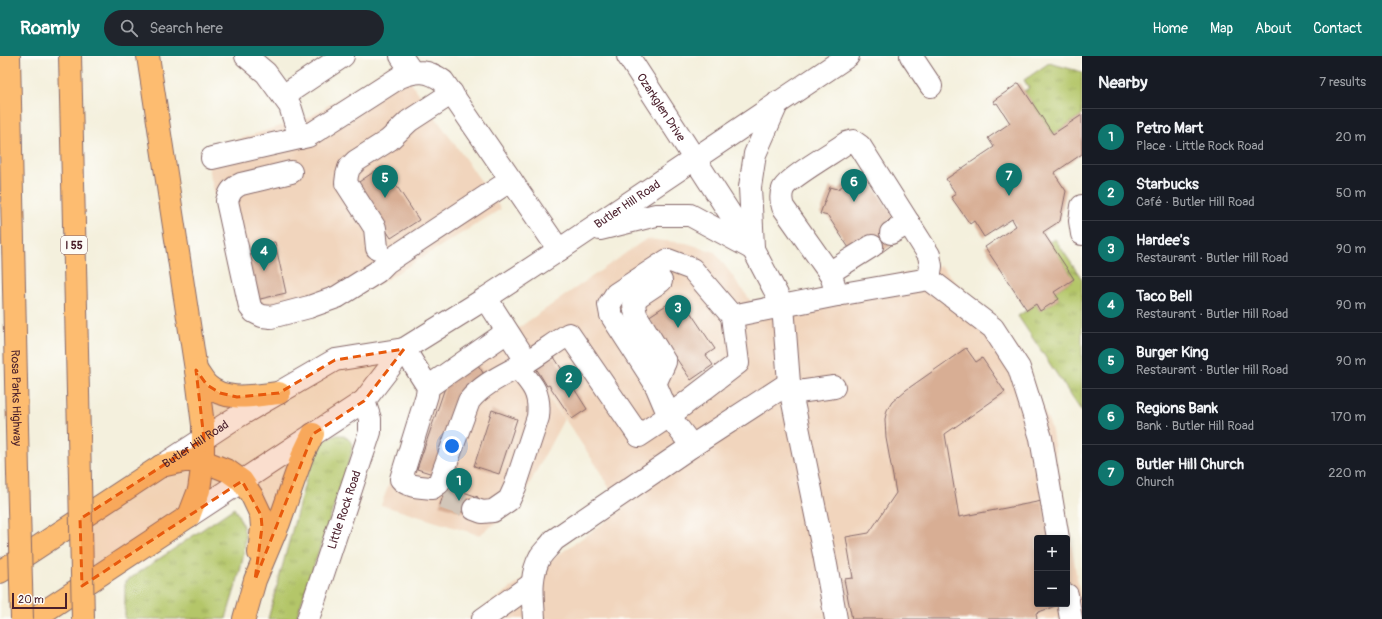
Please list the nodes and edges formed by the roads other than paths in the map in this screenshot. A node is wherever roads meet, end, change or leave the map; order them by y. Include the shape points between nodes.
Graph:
1 (9, 56) edge
2 (70, 56) edge
3 (148, 56) edge
4 (246, 56) edge
5 (343, 56) edge
6 (628, 56) edge
7 (848, 56) edge
8 (911, 56) edge
9 (407, 64) edge
10 (931, 86) dead end
11 (452, 93) junction
12 (283, 96) junction
13 (778, 102) junction
14 (300, 138) junction
15 (212, 158) dead end
16 (694, 158) junction
17 (290, 172) dead end
18 (511, 180) junction
19 (1082, 206) edge
20 (585, 233) junction
21 (1082, 234) edge
22 (872, 246) dead end
23 (753, 249) junction
24 (559, 250) junction
25 (382, 255) junction
26 (692, 270) junction
27 (830, 273) junction
28 (929, 280) junction
29 (837, 295) junction
30 (486, 298) junction
31 (783, 306) junction
32 (732, 316) junction
33 (507, 332) junction
34 (404, 349) junction
35 (522, 365) junction
36 (196, 370) junction
37 (658, 377) junction
38 (428, 387) junction
39 (790, 388) junction
40 (834, 388) dead end
41 (279, 393) junction
42 (364, 401) junction
43 (668, 416) junction
44 (313, 434) junction
45 (204, 439) junction
46 (692, 446) junction
47 (203, 461) junction
48 (161, 466) junction
49 (242, 481) junction
50 (474, 509) tunnel mouth
51 (189, 516) junction
52 (1057, 535) edge
53 (0, 572) edge
54 (255, 580) junction
55 (532, 584) junction
56 (1069, 607) edge
57 (22, 619) edge
58 (33, 619) edge
59 (83, 619) edge
60 (244, 619) edge
61 (308, 619) edge
62 (483, 619) edge
63 (534, 619) edge
64 (836, 619) edge
65 (1071, 619) edge

1 - 57 main road, Rosa Parks Highway, bridge
2 - 59 main road, I 55, bridge
3 - 36 main road
4 - 12 street via 266,72
5 - 12 street
6 - 16 street, Ozarkglen Drive
7 - 13 street, Butler Hill Road
8 - 10 street
9 - 11 street via 436,76
9 - 14 street via 400,77 308,136
11 - 18 street
11 - 25 street via 409,121 389,140 349,168 346,183 375,228
12 - 14 street via 290,106
13 - 16 street, Butler Hill Road
13 - 23 street via 756,154 750,187
14 - 15 street
16 - 20 street, Butler Hill Road
16 - 23 street, Ozarkglen Drive
17 - 25 street via 241,184 229,193 227,201 250,307 254,312 271,317 337,297 377,272
18 - 24 street
18 - 25 street
19 - 21 street
20 - 23 street via 656,215 690,215
20 - 24 street, Butler Hill Road
22 - 27 street
23 - 31 street, Ozarkglen Drive
24 - 30 street, Butler Hill Road
26 - 32 street
26 - 37 street via 667,277 637,297 634,305 636,315 665,362
26 - 37 street via 668,260 616,294 609,305 611,315
27 - 28 street via 780,198 783,188 791,180 846,143 853,141 860,146 900,228 929,255
27 - 29 street
28 - 29 street
28 - 52 street via 993,328 1018,368 1041,438
29 - 31 street
30 - 33 street
30 - 34 street, Butler Hill Road
31 - 32 street
31 - 39 street
32 - 43 street via 738,363
33 - 35 street
33 - 38 street
34 - 38 street
34 - 41 street, Butler Hill Road via 336,360
34 - 42 street, Butler Hill Road
35 - 38 street via 475,393 469,401 437,493 403,482 401,479
35 - 43 street via 569,334 639,436
35 - 50 street via 540,405 515,487 509,500 493,511 482,512
36 - 41 main road via 207,385 220,393 237,397
36 - 45 main road
37 - 43 street
39 - 40 street
39 - 46 street
39 - 64 street
41 - 45 street, Butler Hill Road
42 - 44 street, Butler Hill Road
42 - 61 street, Little Rock Road via 370,419 370,432
43 - 46 street
44 - 49 street, Butler Hill Road
44 - 54 main road
45 - 47 main road
45 - 48 street, Butler Hill Road
46 - 55 street via 554,540 540,557
47 - 48 main road via 184,461
47 - 49 main road via 228,471
47 - 51 main road via 199,490
48 - 53 main road, Butler Hill Road
49 - 51 street, Butler Hill Road
49 - 54 main road via 257,504 261,521 261,544
51 - 58 main road, Butler Hill Road
54 - 60 main road
55 - 62 street
55 - 63 street
56 - 65 street

